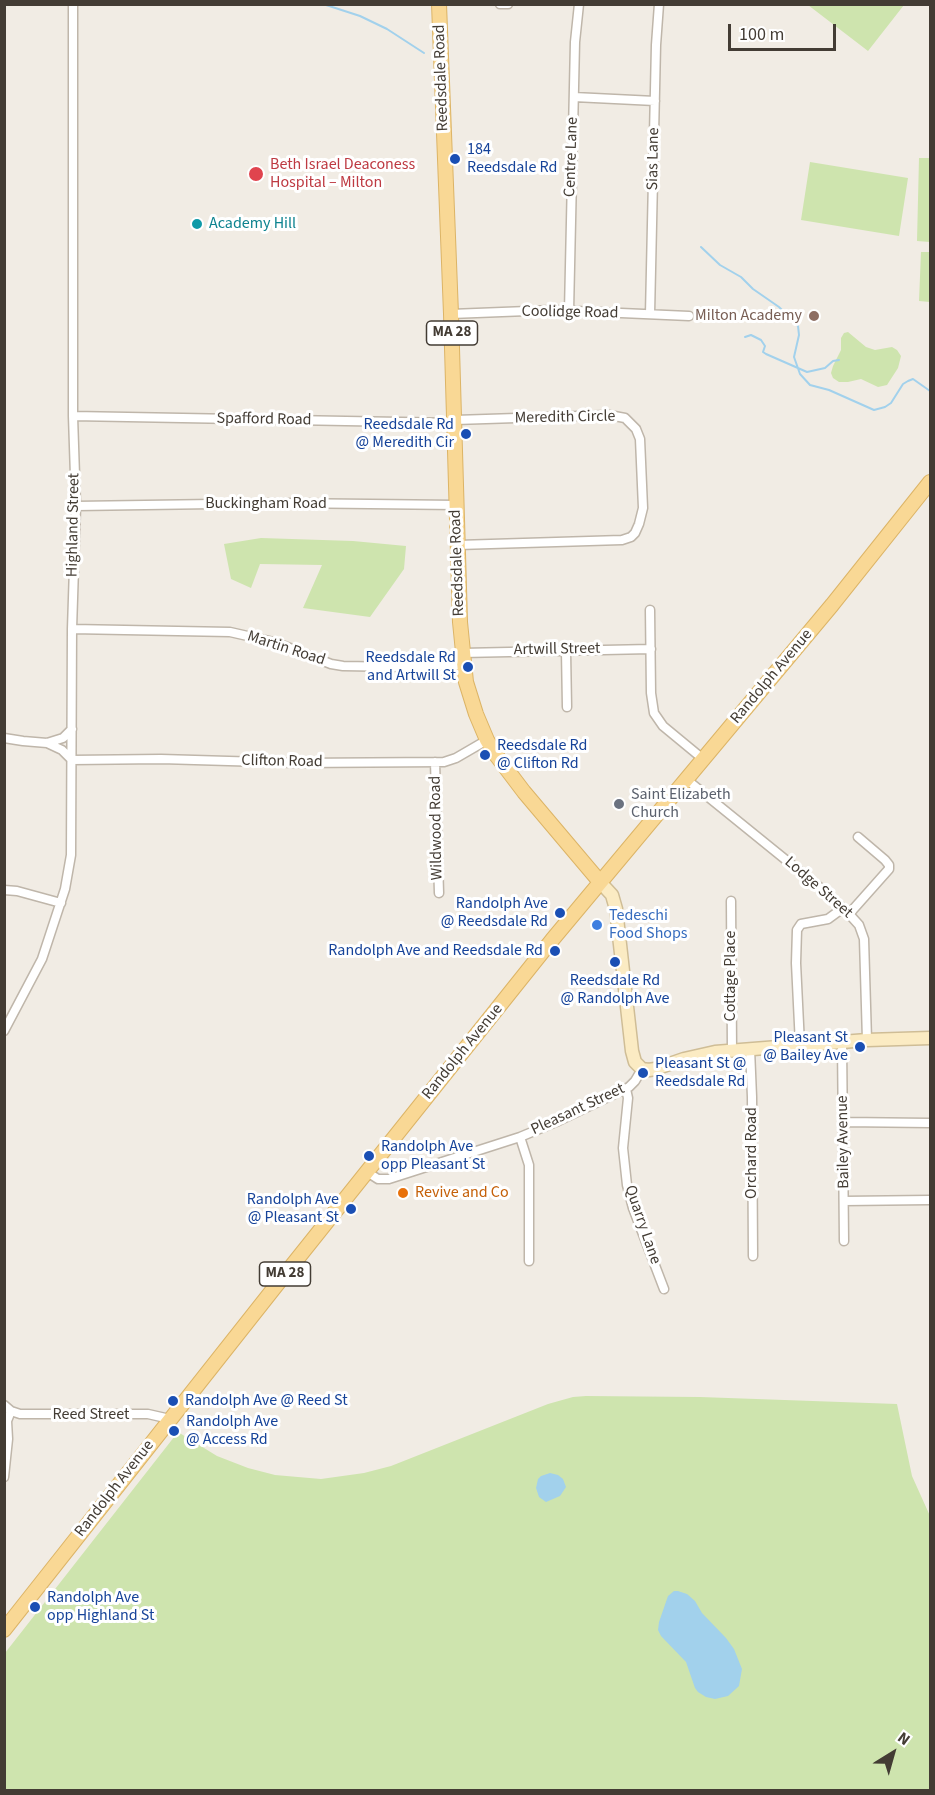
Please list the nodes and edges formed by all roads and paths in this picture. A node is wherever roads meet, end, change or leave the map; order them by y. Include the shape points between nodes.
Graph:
1 (73, 4) edge
2 (439, 4) edge
3 (500, 4) edge
4 (508, 4) edge
5 (579, 4) edge
6 (659, 4) edge
7 (574, 97) junction
8 (655, 100) junction
9 (569, 311) junction
10 (451, 314) junction
11 (650, 315) junction
12 (689, 316) dead end
13 (73, 416) junction
14 (454, 422) junction
15 (930, 482) edge
16 (457, 505) junction
17 (75, 506) junction
18 (458, 544) junction
19 (650, 610) dead end
20 (72, 629) junction
21 (651, 649) junction
22 (566, 651) junction
23 (463, 659) junction
24 (567, 707) dead end
25 (72, 729) junction
26 (4, 738) edge
27 (487, 740) junction
28 (47, 743) junction
29 (72, 759) junction
30 (703, 759) junction
31 (435, 762) junction
32 (686, 779) junction
33 (858, 837) dead end
34 (600, 882) junction
35 (4, 890) edge
36 (438, 893) dead end
37 (731, 901) dead end
38 (61, 903) junction
39 (846, 911) junction
40 (4, 1031) edge
41 (930, 1038) edge
42 (867, 1040) junction
43 (842, 1042) junction
44 (800, 1045) junction
45 (750, 1049) junction
46 (732, 1051) junction
47 (642, 1069) junction
48 (626, 1089) junction
49 (844, 1122) junction
50 (930, 1123) edge
51 (520, 1137) junction
52 (367, 1172) junction
53 (930, 1200) edge
54 (844, 1201) junction
55 (844, 1241) dead end
56 (753, 1256) dead end
57 (529, 1262) dead end
58 (664, 1289) dead end
59 (8, 1408) edge
60 (170, 1419) junction
61 (4, 1477) edge
62 (4, 1630) edge

1 - 13 street, Highland Street
2 - 10 main road, Reedsdale Road / MA 28
3 - 4 street
5 - 7 street, Centre Lane
6 - 8 street, Sias Lane
7 - 8 street
7 - 9 street, Centre Lane
8 - 11 street, Sias Lane
9 - 10 street, Coolidge Road
9 - 11 street, Coolidge Road
10 - 14 main road, Reedsdale Road / MA 28
11 - 12 street, Coolidge Road
13 - 14 street, Spafford Road
13 - 17 street, Highland Street
14 - 16 main road, Reedsdale Road / MA 28
14 - 18 street, Meredith Circle via 609,415 625,418 633,424 640,439 642,496 639,524 627,539
15 - 30 main road, Randolph Avenue
16 - 17 street, Buckingham Road
16 - 18 main road, Reedsdale Road / MA 28
17 - 20 street, Highland Street
18 - 23 main road, Reedsdale Road / MA 28
19 - 21 street
20 - 23 street, Martin Road via 230,632 344,666
20 - 25 street, Highland Street
21 - 22 street, Artwill Street
21 - 30 street via 654,713 663,726
22 - 23 street, Artwill Street
22 - 24 street
23 - 27 main road, Reedsdale Road / MA 28 via 470,695
25 - 28 street via 63,738
25 - 29 street, Highland Street
26 - 28 street
27 - 31 street, Clifton Road via 452,760
27 - 34 main road, Reedsdale Road / MA 28 via 509,773
28 - 29 street
29 - 31 street, Clifton Road
29 - 38 street, Highland Street via 71,855
30 - 32 main road, Randolph Avenue
31 - 36 street, Wildwood Road
32 - 34 main road, Randolph Avenue
32 - 39 street, Lodge Street
33 - 39 street via 890,867
34 - 47 street, Reedsdale Road via 615,904 632,1051
34 - 52 main road, Randolph Avenue / MA 28
35 - 38 street
37 - 46 street, Cottage Place
38 - 40 street, Highland Street via 37,972
39 - 42 street, Lodge Street via 859,925 864,939
39 - 44 street via 820,922 801,924 797,930
41 - 42 street
42 - 43 street
43 - 44 street
43 - 49 street, Bailey Avenue
44 - 45 street
45 - 46 street
45 - 56 street, Orchard Road
46 - 47 street
47 - 48 street, Pleasant Street
48 - 51 street, Pleasant Street
48 - 58 street, Quarry Lane via 623,1148 627,1185
49 - 50 street
49 - 54 street, Bailey Avenue
51 - 52 street, Pleasant Street via 389,1179 378,1179
51 - 57 street via 529,1165
52 - 60 main road, Randolph Avenue / MA 28
53 - 54 street
54 - 55 street, Bailey Avenue
59 - 60 street, Reed Street via 24,1414 148,1414
59 - 61 street
60 - 62 main road, Randolph Avenue / MA 28

